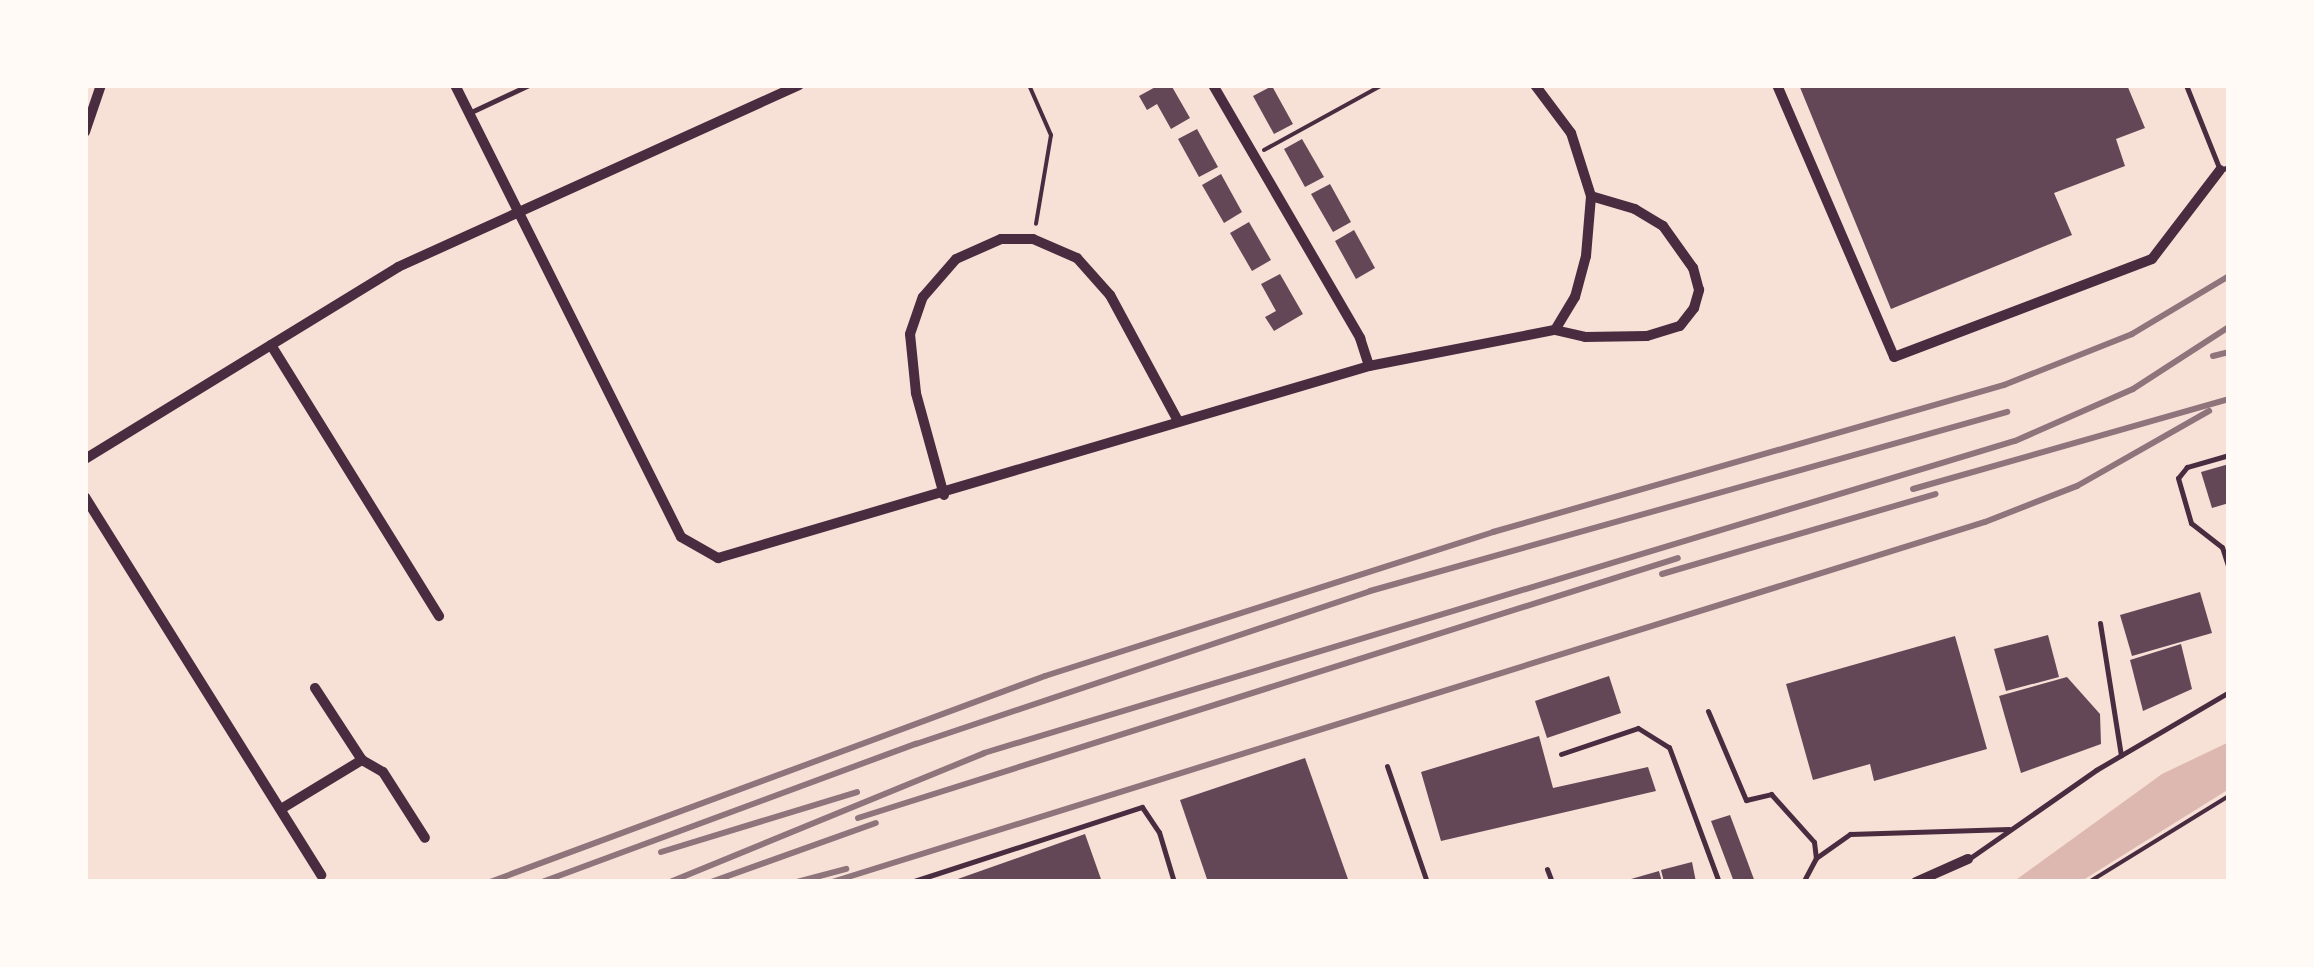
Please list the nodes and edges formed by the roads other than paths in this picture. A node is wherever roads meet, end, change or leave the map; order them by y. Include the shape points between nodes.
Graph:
1 (102, 85) edge
2 (455, 85) edge
3 (529, 85) edge
4 (799, 85) edge
5 (1212, 85) edge
6 (1535, 85) edge
7 (1777, 85) edge
8 (2186, 85) edge
9 (468, 114) junction
10 (85, 132) edge
11 (2225, 168) edge
12 (1592, 196) junction
13 (514, 210) junction
14 (1554, 330) junction
15 (272, 345) junction
16 (1369, 366) junction
17 (1178, 421) junction
18 (2229, 454) edge
19 (85, 459) edge
20 (944, 494) junction
21 (85, 497) edge
22 (2229, 569) edge
23 (439, 616) dead end
24 (2100, 623) dead end
25 (315, 688) dead end
26 (2229, 692) edge
27 (1708, 711) dead end
28 (1561, 754) dead end
29 (2121, 755) junction
30 (362, 760) junction
31 (1387, 766) dead end
32 (281, 809) junction
33 (2012, 829) junction
34 (425, 838) dead end
35 (1816, 858) junction
36 (1968, 859) joint
37 (1547, 869) dead end
38 (321, 874) dead end
39 (911, 882) edge
40 (1174, 882) edge
41 (1428, 882) edge
42 (1552, 882) edge
43 (1719, 882) edge
44 (1804, 882) edge
45 (1916, 882) edge

1 - 10 street
2 - 9 street
3 - 9 lane
4 - 13 street
5 - 16 street via 1360,338
6 - 12 street via 1571,133
7 - 11 street via 1894,357 2152,260
8 - 11 lane
9 - 13 street
12 - 14 street via 1575,297
12 - 14 street via 1635,208 1664,226 1693,268 1699,290 1694,308 1680,326 1646,336
13 - 15 street via 398,267
13 - 20 street via 680,537 718,558
14 - 16 street
15 - 19 street
15 - 23 street
16 - 17 street
17 - 20 street
17 - 20 street via 1110,295 1077,258 1034,239 1002,239 956,259 923,297 910,334 916,393
18 - 22 lane via 2187,466 2178,478 2191,523 2222,547
21 - 32 street
24 - 29 lane
25 - 30 street
26 - 29 lane
27 - 35 lane via 1746,800 1772,794 1814,842
28 - 43 lane via 1638,728 1670,748
29 - 33 lane
30 - 32 street
30 - 34 street via 383,772
31 - 41 lane
32 - 38 street
33 - 35 lane via 1850,834
33 - 36 lane
35 - 44 lane
36 - 45 street
37 - 42 lane
39 - 40 lane via 1142,807 1160,832

